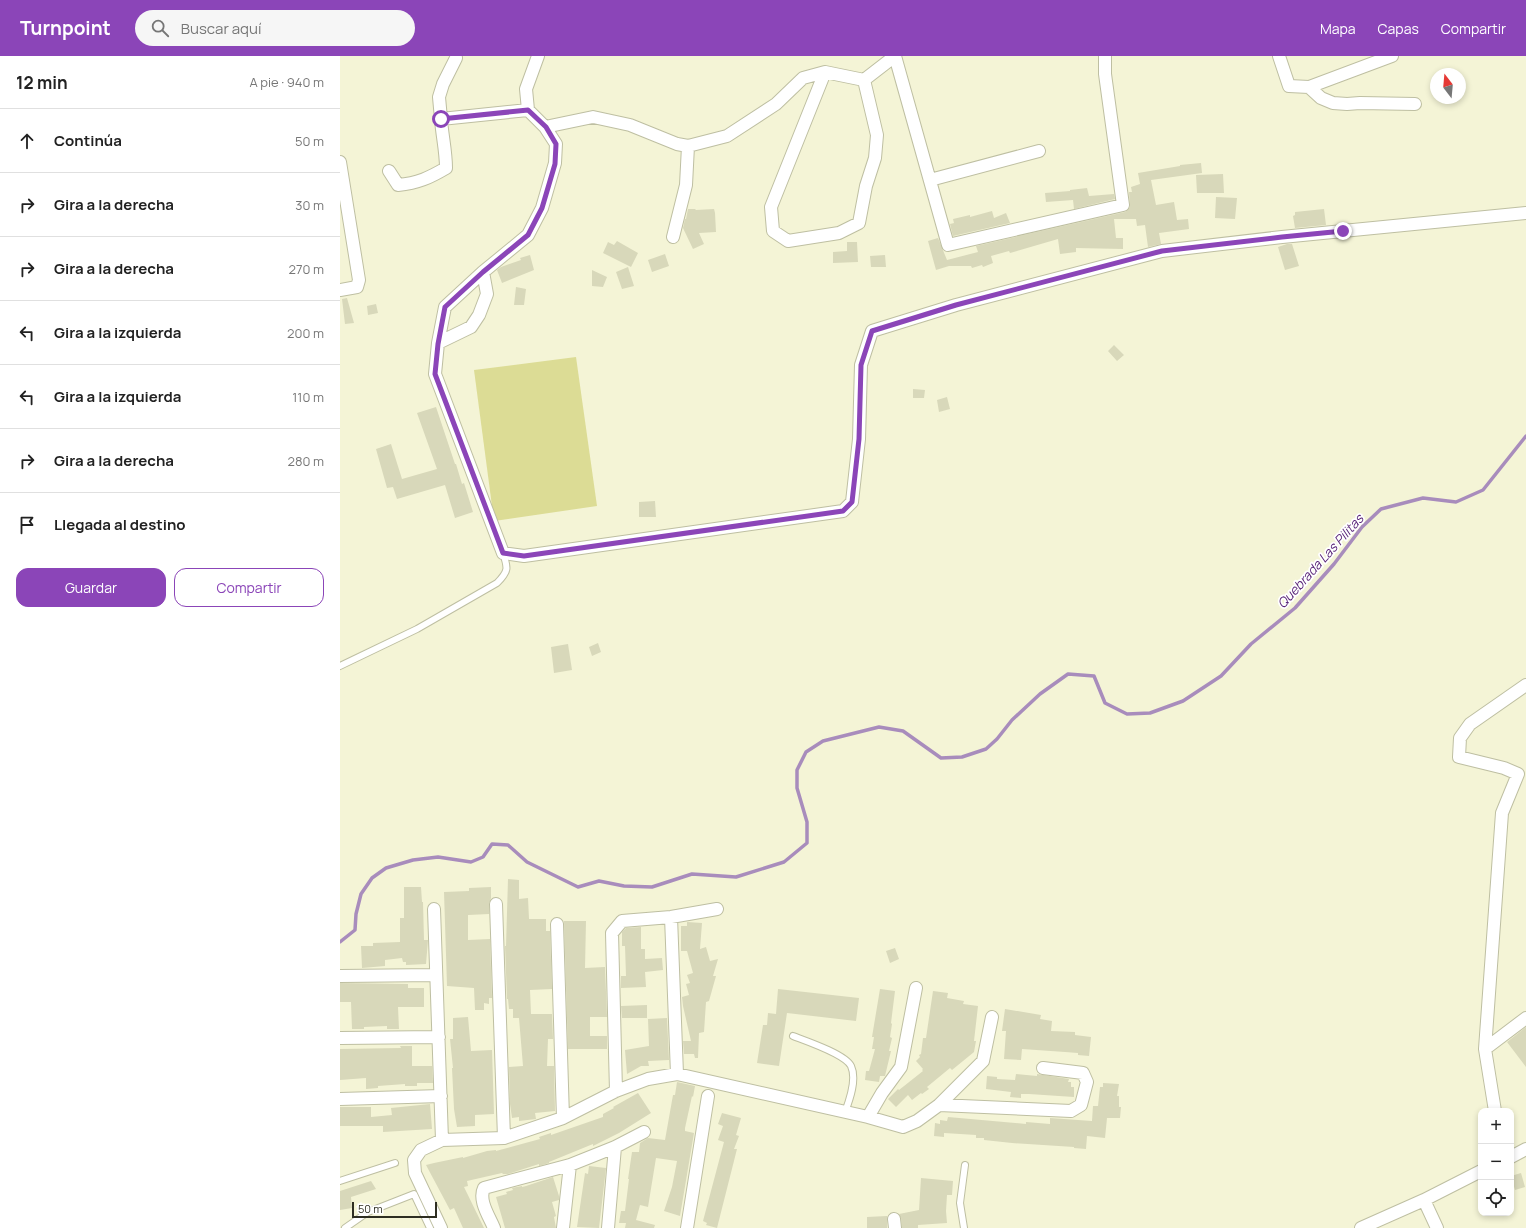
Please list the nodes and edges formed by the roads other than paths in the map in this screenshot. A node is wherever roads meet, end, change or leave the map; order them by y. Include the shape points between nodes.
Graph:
1 (538, 56) edge
2 (895, 56) edge
3 (1105, 56) edge
4 (1279, 56) edge
5 (1392, 56) edge
6 (456, 58) dead end
7 (825, 72) junction
8 (864, 80) junction
9 (1309, 86) junction
10 (1415, 104) dead end
11 (528, 110) junction
12 (441, 119) junction
13 (546, 127) junction
14 (688, 146) junction
15 (1039, 151) dead end
16 (340, 162) edge
17 (389, 171) dead end
18 (930, 180) junction
19 (1526, 213) edge
20 (673, 237) dead end
21 (483, 272) junction
22 (340, 290) edge
23 (438, 344) junction
24 (503, 553) junction
25 (340, 666) edge
26 (1526, 685) edge
27 (496, 904) dead end
28 (434, 909) dead end
29 (717, 909) dead end
30 (671, 917) junction
31 (557, 924) dead end
32 (436, 975) junction
33 (340, 976) edge
34 (916, 988) dead end
35 (992, 1017) dead end
36 (1526, 1018) edge
37 (793, 1036) dead end
38 (438, 1037) junction
39 (340, 1038) edge
40 (1485, 1049) junction
41 (1042, 1068) dead end
42 (677, 1074) junction
43 (616, 1090) junction
44 (441, 1096) junction
45 (708, 1096) dead end
46 (340, 1099) edge
47 (939, 1105) junction
48 (1495, 1108) edge
49 (846, 1112) junction
50 (868, 1117) junction
51 (563, 1118) junction
52 (644, 1132) dead end
53 (504, 1138) junction
54 (442, 1140) junction
55 (615, 1147) junction
56 (1526, 1150) edge
57 (1514, 1156) edge
58 (395, 1164) dead end
59 (570, 1165) junction
60 (965, 1165) dead end
61 (1478, 1173) edge
62 (340, 1181) edge
63 (1424, 1200) junction
64 (1365, 1227) edge
65 (345, 1228) edge
66 (430, 1228) edge
67 (442, 1228) edge
68 (494, 1228) edge
69 (563, 1228) edge
70 (608, 1228) edge
71 (687, 1228) edge
72 (964, 1228) edge
73 (1437, 1228) edge

1 - 11 street via 526,89
2 - 8 street
2 - 18 street
3 - 18 street via 1105,74 1123,205 948,245
4 - 9 street via 1289,86
5 - 9 street
6 - 12 street via 442,84 439,97
7 - 8 street
7 - 8 street via 771,207 773,231 788,241 839,233 859,224 866,186 876,158 877,134
7 - 14 street via 803,78 776,104 728,136
9 - 10 street via 1321,98 1334,103
11 - 12 street
11 - 13 street
12 - 17 street via 446,168 415,183 398,185
13 - 14 street via 593,118 630,125
13 - 21 street via 556,144 555,164 542,208 528,235
14 - 20 street via 686,185
15 - 18 street
16 - 22 street via 358,280 357,287
19 - 24 street via 1162,251 956,305 872,331 861,365 859,439 852,502 843,511 524,556
21 - 23 street via 445,307
21 - 23 street via 487,294 471,327
23 - 24 street via 435,374
24 - 25 lane via 508,566 504,576 497,583 417,629
26 - 40 street via 1470,724 1460,738 1459,757 1518,774 1502,812
27 - 53 street
28 - 32 street
29 - 30 street
30 - 42 street
30 - 43 street via 622,921 612,933
31 - 51 street
32 - 33 street
32 - 38 street
34 - 50 street via 901,1067
35 - 47 street via 983,1061
36 - 40 street
37 - 49 lane via 840,1056 850,1065 853,1077
38 - 39 street
38 - 44 street
40 - 48 street
41 - 47 street via 1083,1073 1087,1082 1081,1105 1071,1111
42 - 43 street via 648,1079
42 - 49 street
43 - 51 street
44 - 46 street
44 - 54 street
45 - 71 street
47 - 50 street via 917,1121 903,1127
49 - 50 street
51 - 53 street
52 - 55 street
53 - 54 street
54 - 67 street via 421,1150 414,1160 415,1173
55 - 59 street
55 - 70 street
56 - 57 street
58 - 62 lane
59 - 68 street via 484,1188 481,1193 482,1200
59 - 69 street
60 - 72 lane via 960,1203
61 - 63 street
63 - 64 street
63 - 73 street
65 - 66 lane via 368,1212 414,1194

